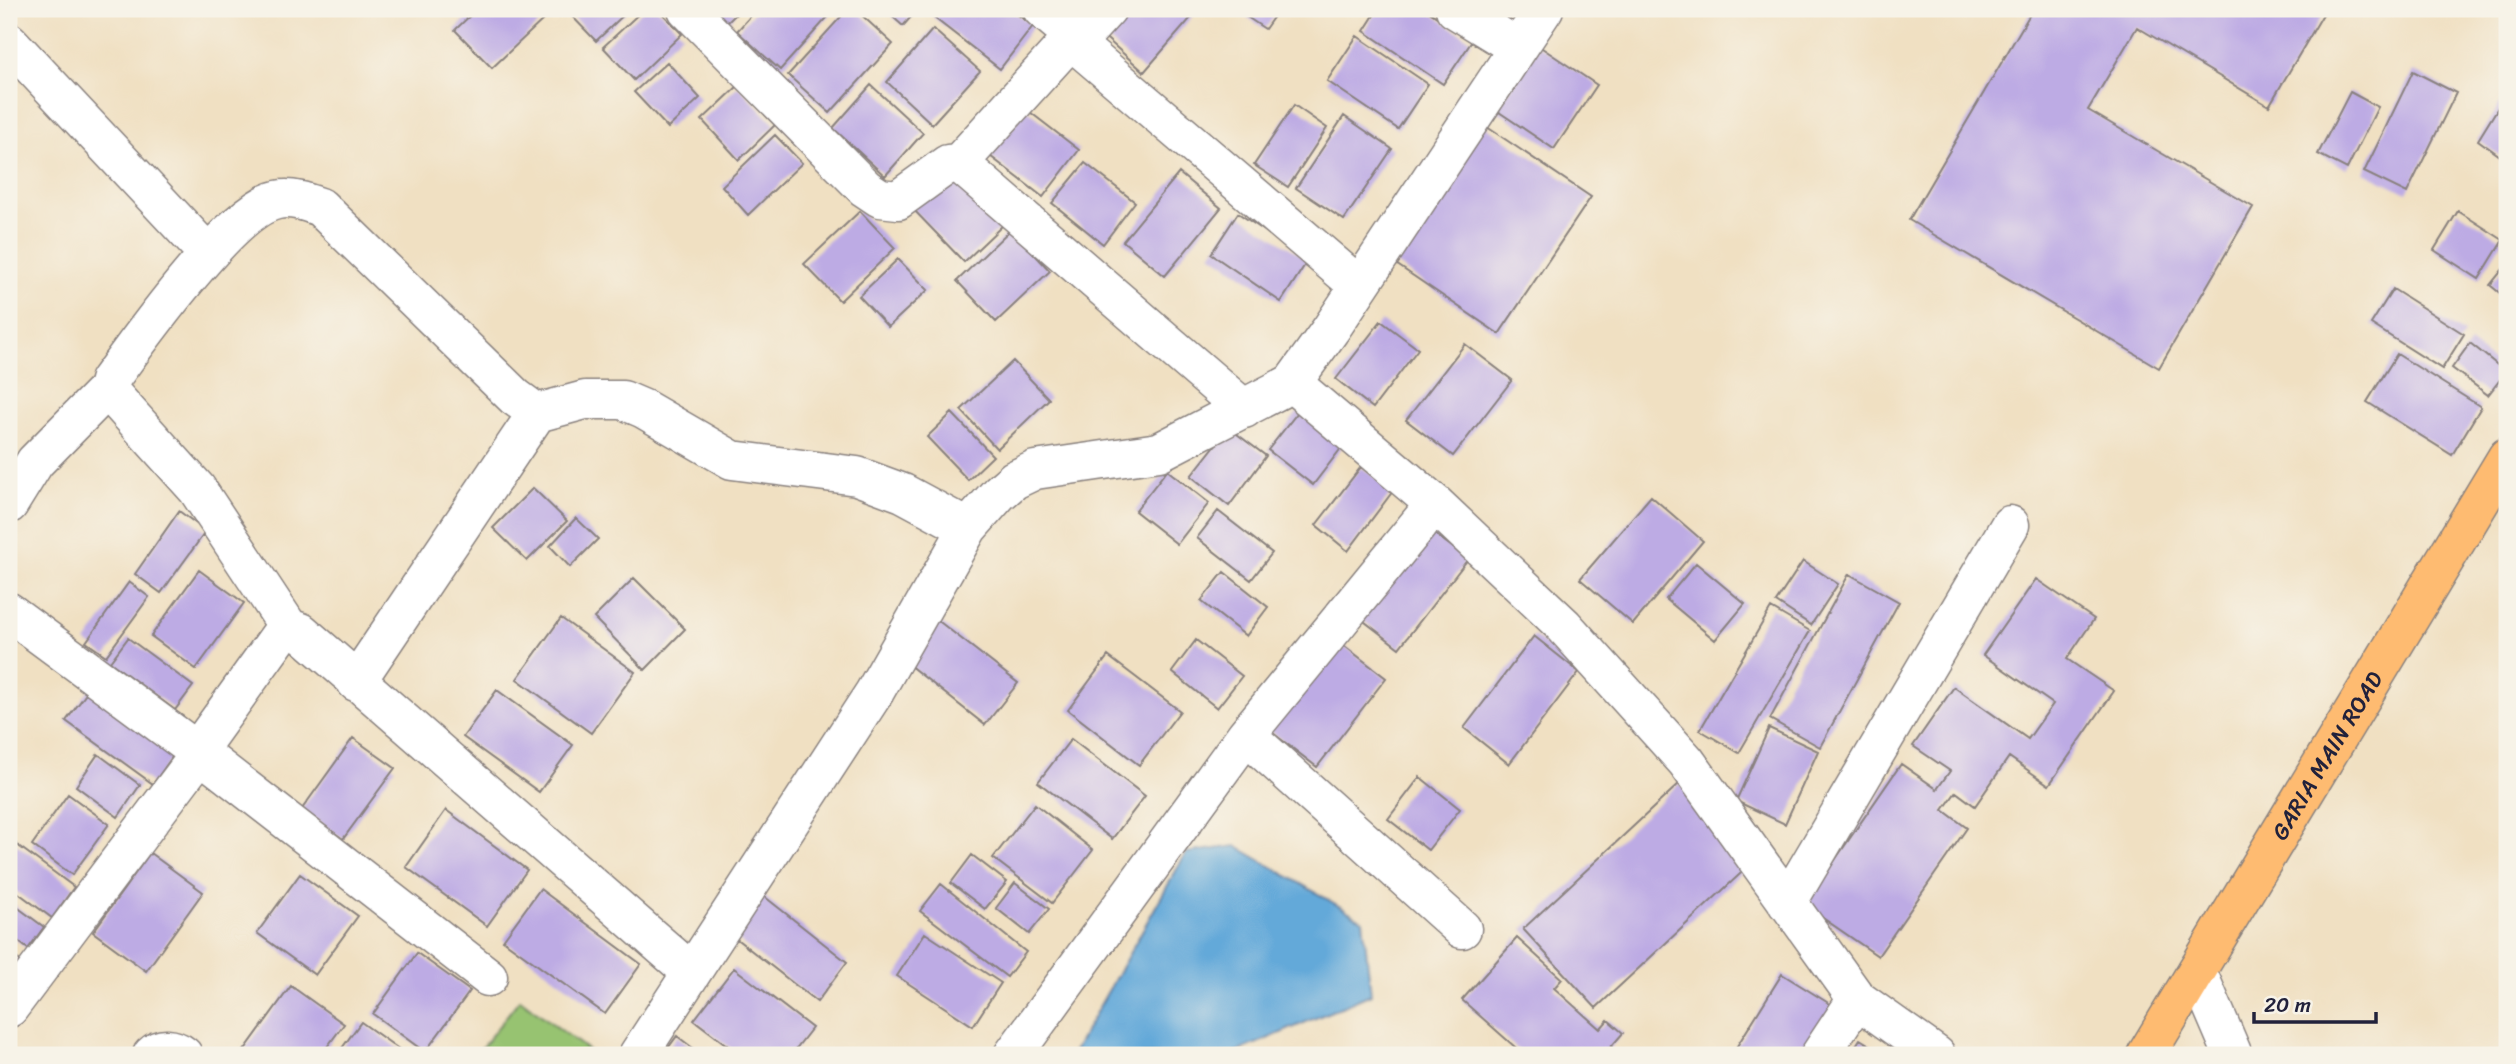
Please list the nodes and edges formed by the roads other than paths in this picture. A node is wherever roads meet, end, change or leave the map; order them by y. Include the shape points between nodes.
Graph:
1 (687, 9) edge
2 (1042, 9) edge
3 (1107, 9) edge
4 (1455, 9) edge
5 (1544, 9) edge
6 (1072, 38) junction
7 (9, 42) edge
8 (1517, 47) junction
9 (959, 163) junction
10 (208, 254) junction
11 (1359, 286) junction
12 (1292, 383) junction
13 (107, 389) junction
14 (1244, 409) junction
15 (537, 413) junction
16 (2507, 457) edge
17 (9, 504) edge
18 (1435, 504) junction
19 (2010, 525) dead end
20 (968, 528) junction
21 (9, 612) edge
22 (289, 628) junction
23 (356, 682) junction
24 (1246, 735) junction
25 (197, 751) junction
26 (1787, 903) junction
27 (1462, 929) dead end
28 (690, 971) junction
29 (2197, 971) junction
30 (488, 977) dead end
31 (1857, 999) junction
32 (9, 1008) edge
33 (152, 1055) edge
34 (183, 1055) edge
35 (638, 1055) edge
36 (1013, 1055) edge
37 (1820, 1055) edge
38 (1936, 1055) edge
39 (2146, 1055) edge
40 (2233, 1055) edge

1 - 9 street via 880,198 898,200 948,164
2 - 6 street
3 - 6 street via 1086,32
4 - 8 street
5 - 8 street
6 - 9 street
6 - 11 street
7 - 10 street
8 - 11 street
9 - 14 street
10 - 13 street via 145,332
10 - 15 street via 261,207 277,200 303,200 320,207 515,397
11 - 12 street
12 - 14 street
12 - 18 street
13 - 17 street via 35,462
13 - 22 street via 197,489
14 - 20 street via 1159,452 1035,470 1014,480
15 - 20 street via 585,400 623,400 732,460 857,476 903,493
15 - 23 street
16 - 29 main road, GARIA MAIN ROAD
18 - 24 street
18 - 26 street via 1564,626 1686,761
19 - 26 street
20 - 28 street via 874,693
21 - 25 street
22 - 23 street via 301,632
22 - 25 street via 279,634
23 - 28 street
24 - 27 street
24 - 36 street
25 - 30 street
25 - 32 street via 196,759
26 - 31 street
28 - 35 street
29 - 39 main road, GARIA MAIN ROAD
29 - 40 street
31 - 37 street
31 - 38 street
33 - 34 street via 172,1049

